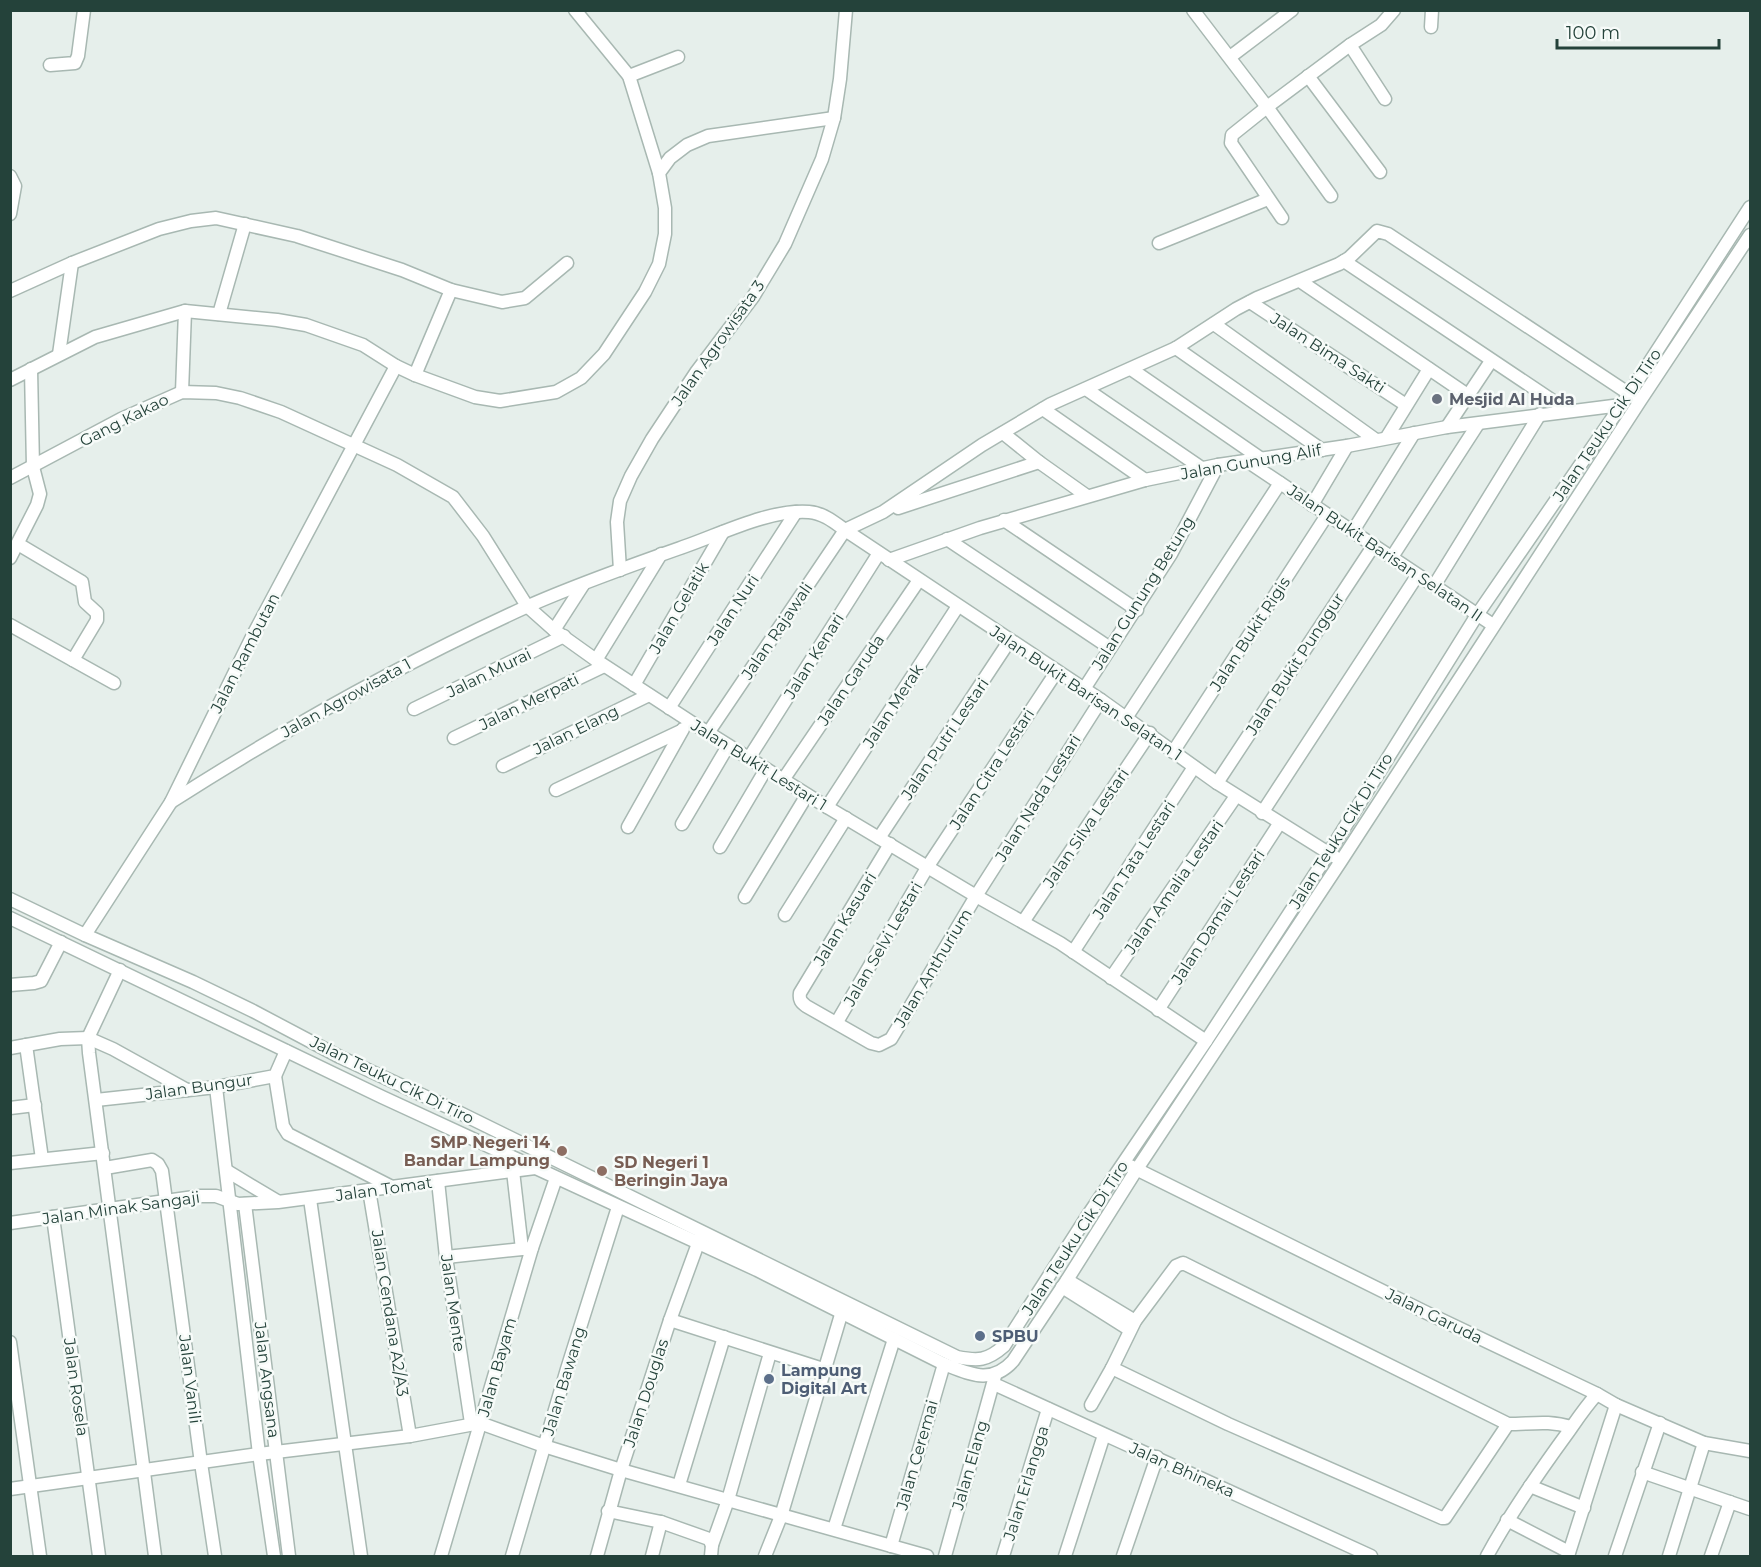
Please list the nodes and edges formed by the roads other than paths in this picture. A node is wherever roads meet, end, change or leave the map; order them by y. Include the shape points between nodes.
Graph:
1 (84, 10) edge
2 (574, 10) edge
3 (846, 10) edge
4 (1194, 10) edge
5 (1292, 10) edge
6 (1394, 10) edge
7 (1432, 10) edge
8 (1431, 27) dead end
9 (1350, 45) junction
10 (678, 57) dead end
11 (1230, 57) junction
12 (50, 65) dead end
13 (628, 76) junction
14 (1308, 76) junction
15 (1384, 99) dead end
16 (1267, 107) junction
17 (834, 118) junction
18 (1380, 172) dead end
19 (659, 173) junction
20 (10, 176) edge
21 (1331, 196) dead end
22 (1268, 199) junction
23 (1750, 207) edge
24 (10, 214) edge
25 (1282, 218) dead end
26 (245, 224) junction
27 (1750, 235) edge
28 (1160, 243) dead end
29 (1344, 261) junction
30 (567, 263) dead end
31 (72, 264) junction
32 (1300, 281) junction
33 (451, 290) junction
34 (10, 291) edge
35 (1250, 302) junction
36 (185, 311) junction
37 (219, 314) junction
38 (1214, 324) junction
39 (1176, 348) junction
40 (59, 354) junction
41 (1491, 361) junction
42 (396, 366) junction
43 (31, 369) junction
44 (1131, 369) junction
45 (1429, 369) junction
46 (415, 375) junction
47 (10, 380) edge
48 (1086, 389) junction
49 (183, 392) junction
50 (1469, 396) junction
51 (1634, 397) junction
52 (1406, 405) junction
53 (1621, 405) junction
54 (1043, 409) junction
55 (1568, 411) junction
56 (1540, 414) junction
57 (1478, 424) junction
58 (1447, 427) junction
59 (1003, 433) junction
60 (1414, 433) junction
61 (1381, 439) junction
62 (355, 445) junction
63 (1347, 446) junction
64 (1322, 450) junction
65 (1254, 459) junction
66 (1039, 462) junction
67 (1218, 465) junction
68 (33, 467) junction
69 (1203, 469) junction
70 (10, 478) edge
71 (1145, 480) junction
72 (1280, 483) junction
73 (1087, 496) junction
74 (1312, 505) junction
75 (796, 512) junction
76 (884, 512) junction
77 (1327, 515) junction
78 (1004, 520) junction
79 (845, 530) junction
80 (1353, 531) junction
81 (723, 532) junction
82 (947, 539) junction
83 (18, 544) junction
84 (1374, 545) junction
85 (661, 554) junction
86 (884, 556) junction
87 (1392, 557) junction
88 (10, 558) edge
89 (620, 570) junction
90 (1417, 576) junction
91 (918, 580) junction
92 (583, 585) junction
93 (1434, 586) junction
94 (527, 606) junction
95 (958, 606) junction
96 (1137, 610) junction
97 (1477, 615) junction
98 (10, 625) edge
99 (1493, 625) junction
100 (559, 633) junction
101 (1010, 640) junction
102 (1110, 648) junction
103 (73, 660) junction
104 (600, 663) junction
105 (1057, 671) junction
106 (114, 683) dead end
107 (634, 685) junction
108 (1084, 689) junction
109 (649, 695) junction
110 (1101, 700) junction
111 (669, 708) junction
112 (414, 709) dead end
113 (1126, 718) junction
114 (686, 727) junction
115 (708, 733) junction
116 (1150, 733) junction
117 (454, 738) dead end
118 (728, 746) junction
119 (1173, 752) junction
120 (749, 758) junction
121 (503, 766) dead end
122 (1194, 767) junction
123 (766, 769) junction
124 (783, 780) junction
125 (1217, 783) junction
126 (556, 789) dead end
127 (807, 795) junction
128 (1236, 796) junction
129 (171, 802) junction
130 (827, 807) junction
131 (1262, 813) junction
132 (846, 818) junction
133 (682, 824) dead end
134 (1279, 824) junction
135 (628, 827) dead end
136 (885, 841) junction
137 (720, 847) dead end
138 (1328, 854) junction
139 (1341, 861) junction
140 (928, 866) junction
141 (976, 896) junction
142 (744, 897) dead end
143 (12, 900) edge
144 (784, 915) dead end
145 (10, 918) edge
146 (1023, 922) junction
147 (85, 935) junction
148 (61, 942) junction
149 (1073, 952) junction
150 (119, 973) junction
151 (1111, 978) junction
152 (10, 985) edge
153 (1158, 1010) junction
154 (837, 1022) junction
155 (88, 1038) junction
156 (1206, 1041) junction
157 (26, 1045) junction
158 (10, 1048) edge
159 (285, 1053) junction
160 (340, 1057) junction
161 (337, 1075) junction
162 (275, 1076) junction
163 (216, 1087) junction
164 (187, 1090) junction
165 (96, 1100) junction
166 (35, 1105) junction
167 (10, 1108) edge
168 (516, 1140) junction
169 (103, 1153) junction
170 (509, 1155) junction
171 (42, 1159) junction
172 (1124, 1162) junction
173 (10, 1164) edge
174 (105, 1168) junction
175 (536, 1168) junction
176 (1137, 1169) junction
177 (228, 1171) junction
178 (513, 1171) junction
179 (556, 1178) junction
180 (438, 1181) junction
181 (393, 1187) junction
182 (369, 1190) junction
183 (310, 1199) junction
184 (167, 1201) junction
185 (230, 1202) junction
186 (278, 1202) junction
187 (245, 1204) junction
188 (618, 1207) junction
189 (111, 1210) junction
190 (53, 1217) junction
191 (10, 1223) edge
192 (700, 1237) junction
193 (527, 1249) junction
194 (446, 1257) junction
195 (1065, 1284) junction
196 (843, 1307) junction
197 (670, 1320) junction
198 (1133, 1325) junction
199 (724, 1337) junction
200 (894, 1339) junction
201 (10, 1342) edge
202 (770, 1353) junction
203 (944, 1364) junction
204 (1112, 1368) junction
205 (826, 1370) junction
206 (994, 1379) junction
207 (1597, 1394) junction
208 (1616, 1405) junction
209 (1091, 1406) dead end
210 (1048, 1409) junction
211 (476, 1423) junction
212 (1660, 1423) junction
213 (1508, 1424) junction
214 (1571, 1427) junction
215 (1104, 1435) junction
216 (410, 1436) junction
217 (1704, 1443) junction
218 (346, 1445) junction
219 (544, 1446) junction
220 (1750, 1451) edge
221 (276, 1452) junction
222 (259, 1454) junction
223 (1157, 1457) junction
224 (201, 1463) junction
225 (621, 1470) junction
226 (144, 1472) junction
227 (1642, 1473) junction
228 (89, 1479) junction
229 (679, 1485) junction
230 (32, 1486) junction
231 (1530, 1486) junction
232 (10, 1490) edge
233 (1690, 1490) junction
234 (728, 1500) junction
235 (1730, 1502) junction
236 (1584, 1508) junction
237 (1750, 1509) edge
238 (608, 1511) junction
239 (781, 1516) junction
240 (1507, 1520) junction
241 (661, 1522) junction
242 (834, 1529) junction
243 (891, 1546) junction
244 (712, 1551) edge
245 (1569, 1554) edge
246 (767, 1556) edge
247 (1487, 1556) edge
248 (40, 1557) edge
249 (99, 1557) edge
250 (156, 1557) edge
251 (215, 1557) edge
252 (274, 1557) edge
253 (289, 1557) edge
254 (361, 1557) edge
255 (441, 1557) edge
256 (512, 1557) edge
257 (597, 1557) edge
258 (652, 1557) edge
259 (927, 1557) edge
260 (945, 1557) edge
261 (1003, 1557) edge
262 (1065, 1557) edge
263 (1123, 1557) edge
264 (1371, 1557) edge
265 (1615, 1557) edge
266 (1669, 1557) edge
267 (1711, 1557) edge

1 - 12 street via 75,63
2 - 13 street
3 - 17 street, Jalan Agrowisata 3
4 - 11 street
5 - 11 street
6 - 9 street via 1381,25
7 - 8 street
9 - 14 street
9 - 15 street
10 - 13 street
11 - 16 street
13 - 19 street
14 - 16 street
14 - 18 street
16 - 21 street
16 - 22 street via 1230,139
17 - 19 street via 708,136 687,145
17 - 89 street, Jalan Agrowisata 3 via 822,159 785,244 753,297 697,371 631,476 620,501 617,522
19 - 46 street via 665,208 659,264 616,336 582,378 556,392 500,401 475,397
20 - 24 street via 15,186
22 - 25 street
22 - 28 street
23 - 51 street, Jalan Teuku Cik Di Tiro
26 - 31 street via 216,218 191,221
26 - 33 street via 297,236
26 - 37 street
27 - 51 street, Jalan Teuku Cik Di Tiro
29 - 32 street
29 - 41 street
29 - 51 street via 1373,233 1388,234
30 - 33 street via 525,298 515,301 502,302
31 - 34 street
31 - 40 street
32 - 35 street
32 - 45 street
33 - 46 street
35 - 38 street
35 - 52 street, Jalan Bima Sakti
36 - 37 street
36 - 40 street via 96,337
36 - 49 street
37 - 42 street via 306,325 363,345
38 - 39 street
38 - 61 street
39 - 44 street
39 - 64 street
40 - 43 street
41 - 50 street
41 - 55 street
42 - 46 street
42 - 62 street, Jalan Rambutan
43 - 47 street
43 - 68 street
44 - 48 street
44 - 65 street, Jalan Bukit Barisan Selatan II
45 - 50 street
45 - 52 street
48 - 54 street
48 - 69 street
49 - 62 street, Gang Kakao via 240,398
49 - 68 street, Gang Kakao via 121,419
50 - 58 street
51 - 53 street, Jalan Teuku Cik Di Tiro
51 - 99 street, Jalan Teuku Cik Di Tiro
52 - 61 street
53 - 55 street, Jalan Gunung Alif
53 - 97 street, Jalan Teuku Cik Di Tiro
54 - 59 street
54 - 71 street
55 - 56 street, Jalan Gunung Alif
56 - 57 street, Jalan Gunung Alif
56 - 93 street
57 - 58 street, Jalan Gunung Alif
57 - 87 street
58 - 60 street, Jalan Gunung Alif
59 - 66 street
59 - 76 street
60 - 61 street, Jalan Gunung Alif
60 - 80 street
61 - 63 street, Jalan Gunung Alif
62 - 94 street, Jalan Bukit Lestari 1 via 453,497
62 - 129 street, Jalan Rambutan via 253,635
63 - 64 street, Jalan Gunung Alif
63 - 74 street
64 - 65 street, Jalan Gunung Alif
65 - 67 street, Jalan Gunung Alif
65 - 72 street, Jalan Bukit Barisan Selatan II
66 - 73 street
66 - 76 street
67 - 69 street, Jalan Gunung Alif
67 - 96 street, Jalan Gunung Betung
68 - 70 street, Gang Kakao
68 - 83 street via 40,494
69 - 71 street, Jalan Gunung Alif
71 - 73 street, Jalan Gunung Alif
72 - 74 street, Jalan Bukit Barisan Selatan II
72 - 113 street
73 - 78 street, Jalan Gunung Alif
74 - 77 street, Jalan Bukit Barisan Selatan II
75 - 79 street, Jalan Bukit Barisan Selatan 1 via 817,513
75 - 81 street, Jalan Agrowisata 1
75 - 111 street, Jalan Nuri
76 - 79 street
77 - 80 street, Jalan Bukit Barisan Selatan II
77 - 119 street, Jalan Bukit Rigis
78 - 82 street, Jalan Gunung Alif
78 - 96 street
79 - 86 street, Jalan Bukit Barisan Selatan 1
79 - 115 street, Jalan Rajawali
80 - 84 street, Jalan Bukit Barisan Selatan II
81 - 85 street, Jalan Agrowisata 1
81 - 107 street, Jalan Gelatik
82 - 86 street, Jalan Gunung Alif
82 - 102 street
83 - 88 street
83 - 103 street via 82,582 85,602 97,613 97,620
84 - 87 street, Jalan Bukit Barisan Selatan II
84 - 125 street, Jalan Bukit Punggur
85 - 89 street, Jalan Agrowisata 1
85 - 104 street
86 - 91 street, Jalan Bukit Barisan Selatan 1
86 - 120 street, Jalan Kenari
87 - 90 street, Jalan Bukit Barisan Selatan II
89 - 92 street, Jalan Agrowisata 1
90 - 93 street, Jalan Bukit Barisan Selatan II
90 - 131 street
91 - 95 street, Jalan Bukit Barisan Selatan 1
91 - 124 street, Jalan Garuda
92 - 94 street, Jalan Agrowisata 1
92 - 100 street
93 - 97 street, Jalan Bukit Barisan Selatan II
94 - 100 street, Jalan Bukit Lestari 1
94 - 129 street, Jalan Agrowisata 1 via 402,666 257,747
95 - 101 street, Jalan Bukit Barisan Selatan 1
95 - 130 street, Jalan Merak
96 - 102 street, Jalan Gunung Betung
97 - 99 street, Jalan Bukit Barisan Selatan II
97 - 138 street, Jalan Teuku Cik Di Tiro
98 - 103 street
99 - 139 street, Jalan Teuku Cik Di Tiro
100 - 104 street, Jalan Bukit Lestari 1
100 - 112 street, Jalan Murai
101 - 105 street, Jalan Bukit Barisan Selatan 1
101 - 136 street, Jalan Putri Lestari
102 - 108 street, Jalan Gunung Betung
103 - 106 street
104 - 107 street, Jalan Bukit Lestari 1
104 - 117 street, Jalan Merpati
105 - 108 street, Jalan Bukit Barisan Selatan 1
105 - 140 street, Jalan Citra Lestari
107 - 109 street, Jalan Bukit Lestari 1
108 - 110 street, Jalan Bukit Barisan Selatan 1
109 - 111 street, Jalan Bukit Lestari 1
109 - 121 street, Jalan Elang
110 - 113 street, Jalan Bukit Barisan Selatan 1
110 - 141 street, Jalan Nada Lestari
111 - 114 street, Jalan Bukit Lestari 1
113 - 116 street, Jalan Bukit Barisan Selatan 1
114 - 115 street, Jalan Bukit Lestari 1
114 - 126 street
114 - 135 street
115 - 118 street, Jalan Bukit Lestari 1
116 - 119 street, Jalan Bukit Barisan Selatan 1
116 - 146 street, Jalan Silva Lestari
118 - 120 street, Jalan Bukit Lestari 1
118 - 133 street
119 - 122 street, Jalan Bukit Barisan Selatan 1
120 - 123 street, Jalan Bukit Lestari 1
122 - 125 street, Jalan Bukit Barisan Selatan 1
122 - 149 street, Jalan Tata Lestari
123 - 124 street, Jalan Bukit Lestari 1
123 - 137 street
124 - 127 street, Jalan Bukit Lestari 1
125 - 128 street, Jalan Bukit Barisan Selatan 1
127 - 130 street, Jalan Bukit Lestari 1
127 - 142 street
128 - 131 street, Jalan Bukit Barisan Selatan 1
128 - 151 street, Jalan Amalia Lestari
129 - 147 street, Jalan Rambutan
130 - 132 street, Jalan Bukit Lestari 1
131 - 134 street, Jalan Bukit Barisan Selatan 1
132 - 136 street, Jalan Bukit Lestari 1
132 - 144 street
134 - 138 street, Jalan Bukit Barisan Selatan 1
134 - 153 street, Jalan Damai Lestari
136 - 140 street, Jalan Bukit Lestari 1
136 - 154 street, Jalan Kasuari via 800,993 801,1001
138 - 139 street, Jalan Bukit Barisan Selatan 1
138 - 156 street, Jalan Teuku Cik Di Tiro
139 - 176 street, Jalan Teuku Cik Di Tiro
140 - 141 street, Jalan Bukit Lestari 1
140 - 154 street, Jalan Selvi Lestari
141 - 146 street, Jalan Bukit Lestari 1
141 - 154 street, Jalan Anthurium via 891,1039 879,1044 871,1042
143 - 147 street, Jalan Teuku Cik Di Tiro
145 - 148 street
146 - 149 street, Jalan Bukit Lestari 1
147 - 160 street, Jalan Teuku Cik Di Tiro via 193,982
148 - 150 street
148 - 152 street via 41,981
149 - 151 street, Jalan Bukit Lestari 1
150 - 155 street
150 - 159 street, Jalan Teuku Cik Di Tiro
151 - 153 street, Jalan Bukit Lestari 1
153 - 156 street, Jalan Bukit Lestari 1
155 - 157 street
155 - 164 street
155 - 165 street
156 - 172 street, Jalan Teuku Cik Di Tiro
157 - 158 street
157 - 166 street
159 - 161 street, Jalan Teuku Cik Di Tiro via 340,1081
159 - 162 street, Jalan Bungur
160 - 161 street
160 - 168 street, Jalan Teuku Cik Di Tiro
161 - 170 street, Jalan Teuku Cik Di Tiro
162 - 163 street, Jalan Bungur
162 - 181 street via 283,1126 288,1134
163 - 164 street, Jalan Bungur
163 - 177 street
164 - 165 street, Jalan Bungur
165 - 169 street
166 - 167 street
166 - 171 street
168 - 170 street
168 - 192 street, Jalan Teuku Cik Di Tiro
169 - 171 street
169 - 174 street
170 - 175 street, Jalan Teuku Cik Di Tiro
171 - 173 street
172 - 176 street, Jalan Garuda
172 - 196 street, Jalan Teuku Cik Di Tiro via 1004,1346 992,1357 957,1357
174 - 184 street, Jalan Vanili via 152,1160 162,1171
174 - 189 street
175 - 178 street, Jalan Tomat
175 - 179 street, Jalan Teuku Cik Di Tiro
176 - 195 street, Jalan Teuku Cik Di Tiro
176 - 207 street, Jalan Garuda
177 - 185 street
177 - 186 street
178 - 180 street, Jalan Tomat
178 - 193 street
179 - 188 street, Jalan Teuku Cik Di Tiro
179 - 193 street, Jalan Bayam
180 - 181 street, Jalan Tomat
180 - 194 street, Jalan Mente
181 - 182 street, Jalan Tomat
182 - 183 street, Jalan Tomat
182 - 216 street, Jalan Cendana A2/A3
183 - 186 street, Jalan Tomat
183 - 218 street
184 - 185 street, Jalan Minak Sangaji via 216,1196
184 - 189 street, Jalan Minak Sangaji
184 - 224 street, Jalan Vanili
185 - 187 street, Jalan Tomat
185 - 222 street
186 - 187 street, Jalan Tomat
187 - 221 street, Jalan Angsana
188 - 192 street, Jalan Teuku Cik Di Tiro
188 - 219 street, Jalan Bawang
189 - 190 street, Jalan Minak Sangaji
189 - 226 street
190 - 191 street, Jalan Minak Sangaji
190 - 228 street, Jalan Rosela
192 - 196 street, Jalan Teuku Cik Di Tiro
192 - 197 street, Jalan Douglas
193 - 194 street
193 - 211 street, Jalan Bayam
194 - 211 street, Jalan Mente
195 - 198 street
195 - 206 street, Jalan Teuku Cik Di Tiro via 1012,1361
196 - 200 street, Jalan Teuku Cik Di Tiro
196 - 205 street
197 - 199 street
197 - 225 street, Jalan Douglas
198 - 204 street
198 - 213 street via 1176,1266 1189,1265
199 - 202 street
199 - 229 street
200 - 203 street, Jalan Teuku Cik Di Tiro
200 - 242 street
201 - 230 street
202 - 205 street
202 - 234 street
203 - 206 street, Jalan Teuku Cik Di Tiro
203 - 243 street, Jalan Ceremai
204 - 209 street
204 - 213 street via 1442,1518
205 - 239 street
206 - 210 street, Jalan Bhineka
206 - 260 street, Jalan Elang
207 - 208 street, Jalan Garuda
207 - 214 street
208 - 212 street, Jalan Garuda
208 - 236 street
210 - 215 street, Jalan Bhineka
210 - 261 street, Jalan Erlangga
211 - 216 street, Jalan Angsana
211 - 219 street
211 - 255 street, Jalan Bayam
212 - 217 street, Jalan Garuda
212 - 227 street
213 - 214 street via 1541,1422
214 - 231 street
215 - 223 street, Jalan Bhineka
215 - 262 street
216 - 218 street, Jalan Angsana
217 - 220 street, Jalan Garuda
217 - 233 street
218 - 221 street, Jalan Angsana
218 - 254 street
219 - 225 street
219 - 256 street, Jalan Bawang
221 - 222 street, Jalan Angsana
221 - 253 street, Jalan Angsana
222 - 224 street, Jalan Angsana
222 - 252 street
223 - 263 street
223 - 264 street, Jalan Bhineka
224 - 226 street, Jalan Angsana
224 - 251 street, Jalan Vanili
225 - 229 street
225 - 238 street, Jalan Douglas
226 - 228 street, Jalan Angsana
226 - 250 street
227 - 233 street
227 - 265 street
228 - 230 street, Jalan Angsana
228 - 249 street, Jalan Rosela
229 - 234 street
230 - 232 street, Jalan Angsana
230 - 248 street
231 - 236 street
231 - 240 street
233 - 235 street
233 - 266 street
234 - 239 street
234 - 244 street
235 - 237 street
235 - 267 street
236 - 245 street
238 - 241 street
238 - 257 street, Jalan Douglas
239 - 242 street
239 - 246 street
240 - 245 street
240 - 247 street
241 - 244 street via 709,1539
241 - 258 street
242 - 243 street
243 - 259 street

